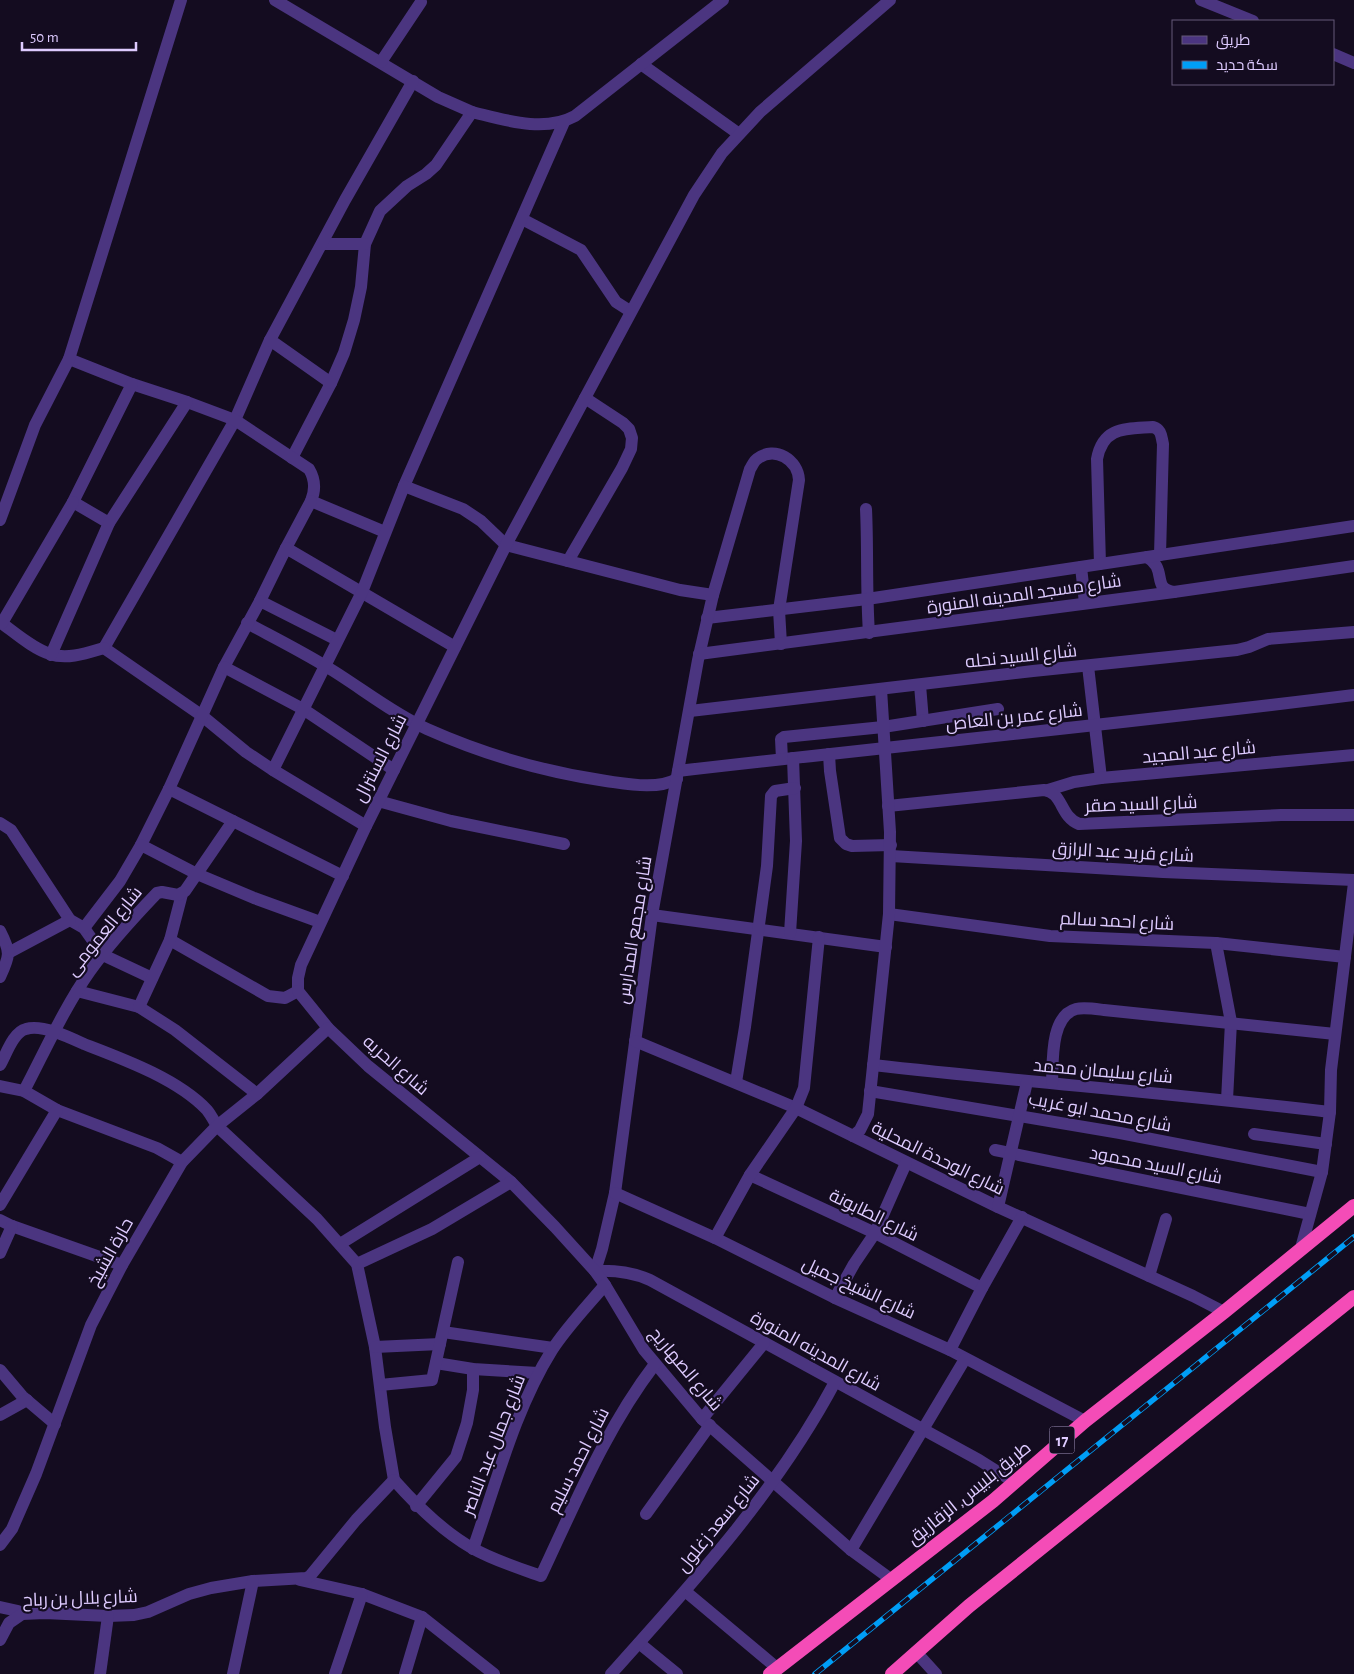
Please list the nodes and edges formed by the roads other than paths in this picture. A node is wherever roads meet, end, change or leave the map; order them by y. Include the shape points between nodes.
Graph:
1 (181, 0) edge
2 (275, 0) edge
3 (723, 0) edge
4 (890, 0) edge
5 (1201, 0) edge
6 (421, 2) dead end
7 (1251, 20) edge
8 (1334, 54) edge
9 (381, 62) junction
10 (1354, 63) edge
11 (641, 64) junction
12 (413, 81) junction
13 (472, 112) junction
14 (564, 122) junction
15 (739, 134) junction
16 (522, 220) junction
17 (322, 244) junction
18 (365, 244) junction
19 (630, 311) junction
20 (270, 340) junction
21 (69, 359) junction
22 (332, 383) junction
23 (132, 384) junction
24 (585, 398) junction
25 (187, 402) junction
26 (234, 420) junction
27 (292, 458) junction
28 (404, 486) junction
29 (311, 501) junction
30 (73, 502) junction
31 (866, 509) dead end
32 (0, 520) edge
33 (109, 523) junction
34 (1354, 526) edge
35 (385, 532) junction
36 (506, 545) junction
37 (286, 548) junction
38 (1154, 556) junction
39 (568, 561) junction
40 (1100, 564) junction
41 (1354, 566) edge
42 (1081, 567) junction
43 (362, 592) junction
44 (1174, 592) junction
45 (713, 595) junction
46 (867, 599) junction
47 (260, 601) junction
48 (1085, 604) junction
49 (779, 610) junction
50 (708, 618) junction
51 (247, 622) junction
52 (1, 623) edge
53 (1354, 632) edge
54 (869, 633) junction
55 (337, 640) junction
56 (780, 644) junction
57 (455, 647) junction
58 (104, 648) junction
59 (699, 654) junction
60 (51, 655) junction
61 (325, 666) junction
62 (1088, 666) junction
63 (224, 667) junction
64 (920, 685) junction
65 (881, 690) junction
66 (1354, 695) edge
67 (303, 709) junction
68 (998, 709) dead end
69 (690, 711) junction
70 (201, 715) junction
71 (923, 721) junction
72 (417, 724) junction
73 (1095, 726) junction
74 (883, 727) junction
75 (884, 747) junction
76 (829, 754) junction
77 (1354, 755) edge
78 (788, 758) junction
79 (273, 770) junction
80 (394, 770) junction
81 (677, 775) junction
82 (1101, 778) junction
83 (795, 788) junction
84 (169, 789) junction
85 (1048, 790) junction
86 (378, 801) junction
87 (888, 806) junction
88 (1354, 815) edge
89 (233, 821) junction
90 (0, 823) edge
91 (366, 826) junction
92 (564, 844) dead end
93 (141, 845) junction
94 (891, 851) junction
95 (197, 874) junction
96 (343, 876) junction
97 (1354, 882) edge
98 (182, 894) junction
99 (889, 914) junction
100 (652, 915) junction
101 (70, 920) junction
102 (320, 922) junction
103 (84, 928) junction
104 (758, 928) junction
105 (0, 932) edge
106 (790, 933) junction
107 (820, 937) junction
108 (170, 940) junction
109 (1216, 943) junction
110 (886, 946) junction
111 (10, 952) junction
112 (103, 955) junction
113 (1345, 957) junction
114 (0, 977) edge
115 (152, 978) junction
116 (77, 991) junction
117 (298, 991) junction
118 (139, 1007) junction
119 (1231, 1022) junction
120 (328, 1028) junction
121 (56, 1032) junction
122 (1335, 1034) junction
123 (635, 1041) junction
124 (6, 1042) edge
125 (0, 1065) edge
126 (873, 1065) junction
127 (736, 1082) junction
128 (1027, 1082) junction
129 (1052, 1083) junction
130 (0, 1086) edge
131 (24, 1091) junction
132 (870, 1091) junction
133 (257, 1094) junction
134 (1227, 1100) junction
135 (796, 1108) junction
136 (57, 1110) junction
137 (1330, 1112) junction
138 (1019, 1115) junction
139 (218, 1126) junction
140 (1254, 1134) dead end
141 (853, 1136) junction
142 (1326, 1144) junction
143 (995, 1150) dead end
144 (1011, 1153) junction
145 (480, 1157) junction
146 (182, 1162) junction
147 (906, 1163) junction
148 (1322, 1172) junction
149 (750, 1175) junction
150 (512, 1182) junction
151 (3, 1190) edge
152 (615, 1193) junction
153 (0, 1205) edge
154 (1354, 1206) edge
155 (998, 1207) junction
156 (1310, 1214) junction
157 (1022, 1217) junction
158 (1166, 1219) dead end
159 (0, 1220) edge
160 (12, 1226) junction
161 (875, 1233) junction
162 (715, 1238) junction
163 (340, 1244) junction
164 (1301, 1248) junction
165 (0, 1254) edge
166 (458, 1262) dead end
167 (122, 1264) junction
168 (357, 1264) junction
169 (595, 1271) junction
170 (1150, 1276) junction
171 (605, 1285) junction
172 (982, 1288) junction
173 (1354, 1297) edge
174 (835, 1298) junction
175 (1224, 1312) junction
176 (441, 1338) junction
177 (764, 1343) junction
178 (375, 1347) junction
179 (553, 1348) junction
180 (950, 1350) junction
181 (965, 1359) junction
182 (436, 1364) junction
183 (655, 1364) junction
184 (473, 1369) junction
185 (0, 1370) edge
186 (538, 1373) junction
187 (835, 1382) junction
188 (380, 1385) junction
189 (27, 1400) junction
190 (0, 1416) edge
191 (1085, 1421) junction
192 (706, 1422) junction
193 (55, 1424) junction
194 (924, 1430) junction
195 (394, 1480) junction
196 (773, 1482) junction
197 (1014, 1482) junction
198 (416, 1506) junction
199 (646, 1514) dead end
200 (0, 1545) edge
201 (473, 1549) junction
202 (851, 1550) junction
203 (299, 1579) junction
204 (892, 1580) junction
205 (252, 1581) junction
206 (685, 1592) junction
207 (362, 1594) junction
208 (0, 1607) edge
209 (22, 1614) junction
210 (108, 1616) junction
211 (422, 1617) junction
212 (0, 1640) edge
213 (639, 1643) junction
214 (916, 1652) junction
215 (773, 1671) edge
216 (100, 1674) edge
217 (233, 1674) edge
218 (335, 1674) edge
219 (405, 1674) edge
220 (494, 1674) edge
221 (611, 1674) edge
222 (677, 1674) edge
223 (892, 1674) edge
224 (936, 1674) edge

1 - 21 street
2 - 9 street
3 - 11 street
4 - 15 street, شارع السنترال via 760,112
5 - 7 street
6 - 9 street
8 - 10 street
9 - 12 street
11 - 14 street
11 - 15 street
12 - 13 street via 438,97
12 - 17 street
13 - 14 street via 530,124
13 - 18 street via 436,165 380,211
14 - 16 street
15 - 19 street, شارع السنترال via 694,195
16 - 19 street via 581,250 616,302
16 - 28 street
17 - 18 street
17 - 20 street
18 - 22 street via 354,320
19 - 24 street, شارع السنترال
20 - 22 street
20 - 26 street
21 - 23 street
21 - 32 street via 35,425
22 - 27 street
23 - 25 street
23 - 30 street
24 - 36 street, شارع السنترال
24 - 39 street via 623,423 632,438 622,468
25 - 26 street
25 - 33 street
26 - 27 street
26 - 58 street
27 - 29 street via 309,469 313,476 315,485
28 - 35 street
28 - 36 street via 463,509
29 - 35 street
29 - 37 street
30 - 33 street
30 - 52 street
31 - 46 street
33 - 60 street
34 - 38 street
35 - 43 street
36 - 39 street
36 - 57 street, شارع السنترال
37 - 43 street
37 - 47 street
38 - 40 street
38 - 40 street via 1161,433 1153,428 1123,429 1105,438 1097,459
38 - 44 street via 1161,585
39 - 45 street via 680,590
40 - 42 street
41 - 44 street, شارع مسجد المدينه المنورة
42 - 46 street
42 - 48 street
43 - 55 street
43 - 57 street
44 - 48 street, شارع مسجد المدينه المنورة
45 - 49 street, شارع مجمع المدارس via 750,469 756,459 776,454 789,459 799,473
45 - 50 street, شارع مجمع المدارس
46 - 49 street
46 - 54 street
47 - 51 street
47 - 55 street
48 - 54 street, شارع مسجد المدينه المنورة
49 - 50 street
49 - 56 street, شارع مجمع المدارس
50 - 59 street, شارع مجمع المدارس
51 - 61 street, شارع عمر بن العاص
51 - 63 street
52 - 60 street
53 - 62 street, شارع السيد نحله via 1268,639 1237,650
54 - 56 street, شارع مسجد المدينه المنورة
55 - 61 street
56 - 59 street, شارع مسجد المدينه المنورة
57 - 72 street, شارع السنترال
58 - 60 street via 82,654
58 - 70 street
59 - 69 street, شارع مجمع المدارس
61 - 67 street
61 - 72 street, شارع عمر بن العاص
62 - 64 street, شارع السيد نحله
62 - 73 street
63 - 67 street
63 - 70 street
64 - 65 street, شارع السيد نحله
64 - 71 street
65 - 69 street, شارع السيد نحله
65 - 74 street
66 - 73 street, شارع عمر بن العاص
67 - 79 street
67 - 80 street
68 - 71 street
69 - 81 street, شارع مجمع المدارس
70 - 79 street
70 - 84 street
71 - 74 street
72 - 80 street, شارع السنترال
72 - 81 street, شارع عمر بن العاص via 503,757 556,772 612,782 646,784 668,784
73 - 75 street, شارع عمر بن العاص
73 - 82 street
74 - 75 street
74 - 78 street via 784,737 781,744
75 - 76 street, شارع عمر بن العاص
75 - 87 street
76 - 78 street, شارع عمر بن العاص
76 - 94 street, شارع فريد عبد الرازق via 840,838 852,846
77 - 82 street, شارع عبد المجيد
78 - 81 street, شارع عمر بن العاص
78 - 83 street
79 - 91 street
80 - 86 street, شارع السنترال
81 - 100 street, شارع مجمع المدارس
82 - 85 street, شارع عبد المجيد
83 - 104 street via 776,791 771,796 767,866
83 - 106 street via 796,841
84 - 89 street
84 - 93 street
85 - 87 street
85 - 88 street, شارع السيد صقر via 1056,795 1067,816 1079,824
86 - 91 street, شارع السنترال
86 - 92 street via 451,821
87 - 94 street
89 - 95 street
89 - 96 street
90 - 101 street via 11,830
91 - 96 street, شارع السنترال
93 - 95 street
93 - 103 street via 120,881
94 - 97 street, شارع فريد عبد الرازق
94 - 99 street
95 - 98 street
95 - 102 street
96 - 102 street, شارع السنترال
97 - 113 street
98 - 108 street
98 - 112 street, شارع العمومى via 157,893
99 - 109 street, شارع احمد سالم via 1050,936
99 - 110 street
100 - 104 street
100 - 123 street, شارع مجمع المدارس
101 - 103 street
101 - 111 street
102 - 117 street, شارع السنترال via 301,965
103 - 112 street
104 - 106 street
104 - 127 street
105 - 111 street
106 - 107 street
107 - 110 street
107 - 135 street via 804,1088
108 - 115 street
108 - 117 street via 268,996 285,998
109 - 113 street, شارع احمد سالم
109 - 119 street
110 - 126 street
111 - 114 street
112 - 115 street
112 - 116 street, شارع العمومى
113 - 122 street
115 - 118 street
116 - 118 street
116 - 121 street, شارع العمومى
117 - 120 street, شارع الحريه
118 - 133 street via 175,1030
119 - 122 street
119 - 129 street via 1076,1009 1066,1014 1054,1039
119 - 134 street
120 - 133 street, حارة الشيخ
120 - 145 street, شارع الحريه via 368,1066
121 - 124 street via 25,1029
121 - 131 street, شارع العمومى
121 - 139 street via 170,1083 208,1111
122 - 137 street
123 - 127 street, شارع الوحدة المحلية
123 - 152 street, شارع مجمع المدارس
124 - 125 street
126 - 128 street, شارع سليمان محمد
126 - 132 street
127 - 135 street, شارع الوحدة المحلية
128 - 129 street, شارع سليمان محمد
128 - 138 street
129 - 134 street, شارع سليمان محمد
130 - 131 street
131 - 136 street
132 - 138 street, شارع محمد ابو غريب
132 - 141 street via 868,1114
133 - 139 street, حارة الشيخ
134 - 137 street, شارع سليمان محمد
135 - 141 street, شارع الوحدة المحلية
135 - 149 street
136 - 146 street via 157,1148
136 - 151 street
137 - 142 street
138 - 144 street
138 - 148 street, شارع محمد ابو غريب
139 - 146 street, حارة الشيخ
139 - 163 street via 317,1218
140 - 142 street
141 - 147 street, شارع الوحدة المحلية
142 - 148 street
143 - 144 street, شارع السيد محمود
144 - 155 street
144 - 156 street, شارع السيد محمود
145 - 150 street, شارع الصهاريج
145 - 163 street
146 - 167 street, حارة الشيخ
147 - 155 street, شارع الوحدة المحلية
147 - 161 street
148 - 156 street
149 - 161 street, شارع الطابونة
149 - 162 street
150 - 168 street via 432,1229
150 - 169 street, شارع الصهاريج
151 - 153 street
152 - 162 street, شارع الشيخ جميل
152 - 169 street, شارع مجمع المدارس
154 - 164 highway, طريق بلبيس, الزقازيق / 17
155 - 157 street, شارع الوحدة المحلية
156 - 164 street
157 - 170 street, شارع الوحدة المحلية
157 - 172 street
158 - 170 street
159 - 160 street
160 - 165 street
160 - 167 street
161 - 172 street, شارع الطابونة
161 - 174 street
162 - 174 street, شارع الشيخ جميل
163 - 168 street
164 - 175 highway, طريق بلبيس, الزقازيق / 17
166 - 176 street
167 - 193 street, حارة الشيخ via 91,1325
168 - 178 street
169 - 171 street, شارع الصهاريج
169 - 177 street, شارع المدينه المنورة via 617,1270 650,1280
170 - 175 street, شارع الوحدة المحلية
171 - 179 street, شارع جمال عبد الناصر
171 - 183 street, شارع الصهاريج
172 - 180 street
173 - 214 highway
174 - 180 street, شارع الشيخ جميل
175 - 191 highway, طريق بلبيس, الزقازيق / 17
176 - 178 street
176 - 179 street
176 - 182 street
177 - 187 street, شارع المدينه المنورة
177 - 192 street
178 - 188 street
179 - 186 street, شارع جمال عبد الناصر
180 - 181 street, شارع الشيخ جميل
181 - 191 street, شارع الشيخ جميل
181 - 194 street
182 - 184 street
182 - 188 street via 431,1381
183 - 192 street, شارع الصهاريج
183 - 201 street, شارع احمد سليم via 636,1388 610,1433 540,1576
184 - 186 street
184 - 198 street via 467,1423 456,1457
185 - 189 street
186 - 201 street, شارع جمال عبد الناصر
187 - 194 street, شارع المدينه المنورة
187 - 196 street, شارع سعد زغلول via 802,1440
188 - 195 street
189 - 190 street
189 - 193 street
191 - 197 highway, طريق بلبيس, الزقازيق / 17
192 - 196 street, شارع الصهاريج
192 - 199 street
193 - 200 street, حارة الشيخ via 23,1505
194 - 197 street, شارع المدينه المنورة
194 - 202 street
195 - 198 street
195 - 203 street via 310,1576
196 - 202 street, شارع الصهاريج
196 - 206 street, شارع سعد زغلول
197 - 204 highway, طريق بلبيس, الزقازيق / 17
198 - 201 street
202 - 204 street, شارع الصهاريج
203 - 205 street, شارع بلال بن رباح
203 - 207 street, شارع بلال بن رباح
204 - 215 highway, طريق بلبيس, الزقازيق / 17
205 - 210 street, شارع بلال بن رباح via 189,1594 148,1612
205 - 217 street
206 - 213 street, شارع سعد زغلول
206 - 215 street
207 - 211 street, شارع بلال بن رباح
207 - 218 street
208 - 209 street
209 - 210 street, شارع بلال بن رباح
209 - 212 street, شارع بلال بن رباح via 9,1623
210 - 216 street
211 - 219 street
211 - 220 street, شارع بلال بن رباح
213 - 221 street, شارع سعد زغلول
213 - 222 street
214 - 223 highway
214 - 224 street

